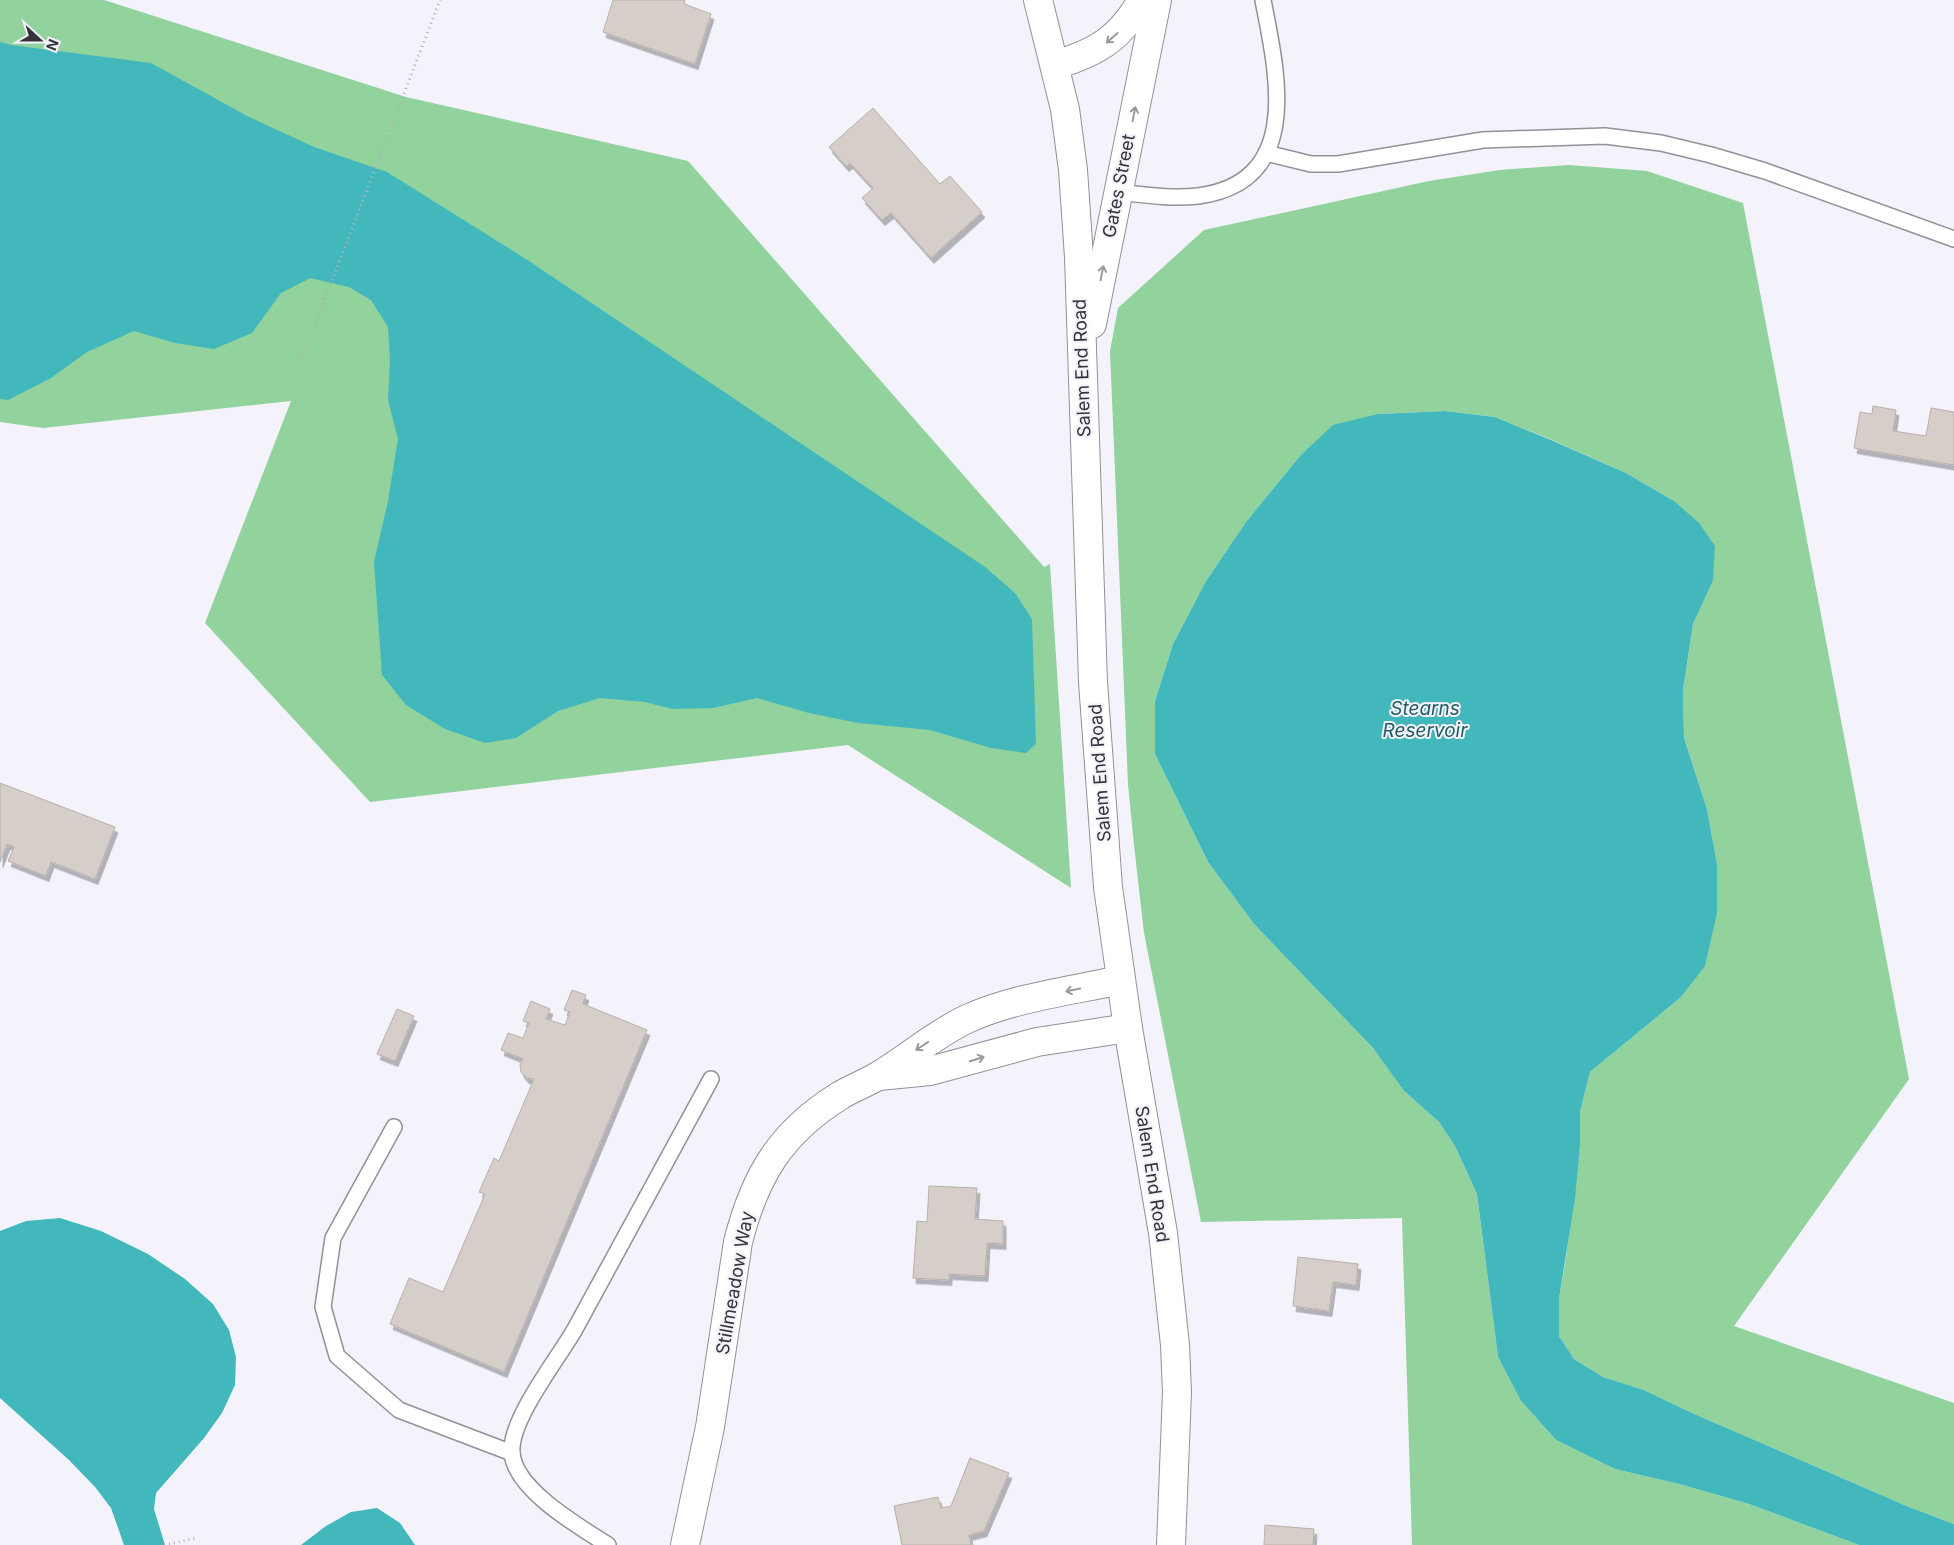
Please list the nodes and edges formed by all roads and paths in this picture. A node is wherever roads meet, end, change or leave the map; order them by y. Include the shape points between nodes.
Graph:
1 (440, 0) edge
2 (1038, 0) edge
3 (1142, 0) edge
4 (1156, 0) edge
5 (1263, 0) edge
6 (1055, 65) junction
7 (1266, 154) junction
8 (1118, 192) junction
9 (1954, 239) edge
10 (298, 369) dead end
11 (1082, 372) junction
12 (1120, 980) junction
13 (1128, 1028) junction
14 (878, 1076) junction
15 (710, 1078) dead end
16 (394, 1127) dead end
17 (512, 1453) junction
18 (197, 1538) dead end
19 (164, 1545) edge
20 (608, 1545) edge
21 (685, 1545) edge
22 (1171, 1545) edge

1 - 10 path
2 - 6 street, Salem End Road
3 -> 6 street via 1125,26 1109,41 1090,53
8 -> 4 street, Gates Street
5 - 7 lane via 1278,98 1277,122
6 - 11 street, Salem End Road via 1072,148
7 - 8 lane via 1246,178 1209,194 1176,197
7 - 9 lane via 1311,164 1338,164 1483,140 1605,136 1661,143 1711,155 1765,171
11 -> 8 street, Gates Street
11 - 12 street, Salem End Road via 1097,741 1107,877
12 - 13 street, Salem End Road
12 -> 14 street, Stillmeadow Way via 984,1012 951,1027
14 -> 13 street, Stillmeadow Way via 930,1071 1037,1042
13 - 22 street, Salem End Road via 1163,1233 1175,1336 1177,1392
14 - 21 street, Stillmeadow Way via 842,1094 801,1124 772,1159 750,1201 738,1242 715,1402
15 - 17 lane via 571,1336 518,1424
16 - 17 lane via 334,1238 323,1307 337,1356 399,1410
17 - 20 lane via 521,1477 542,1499
18 - 19 path

